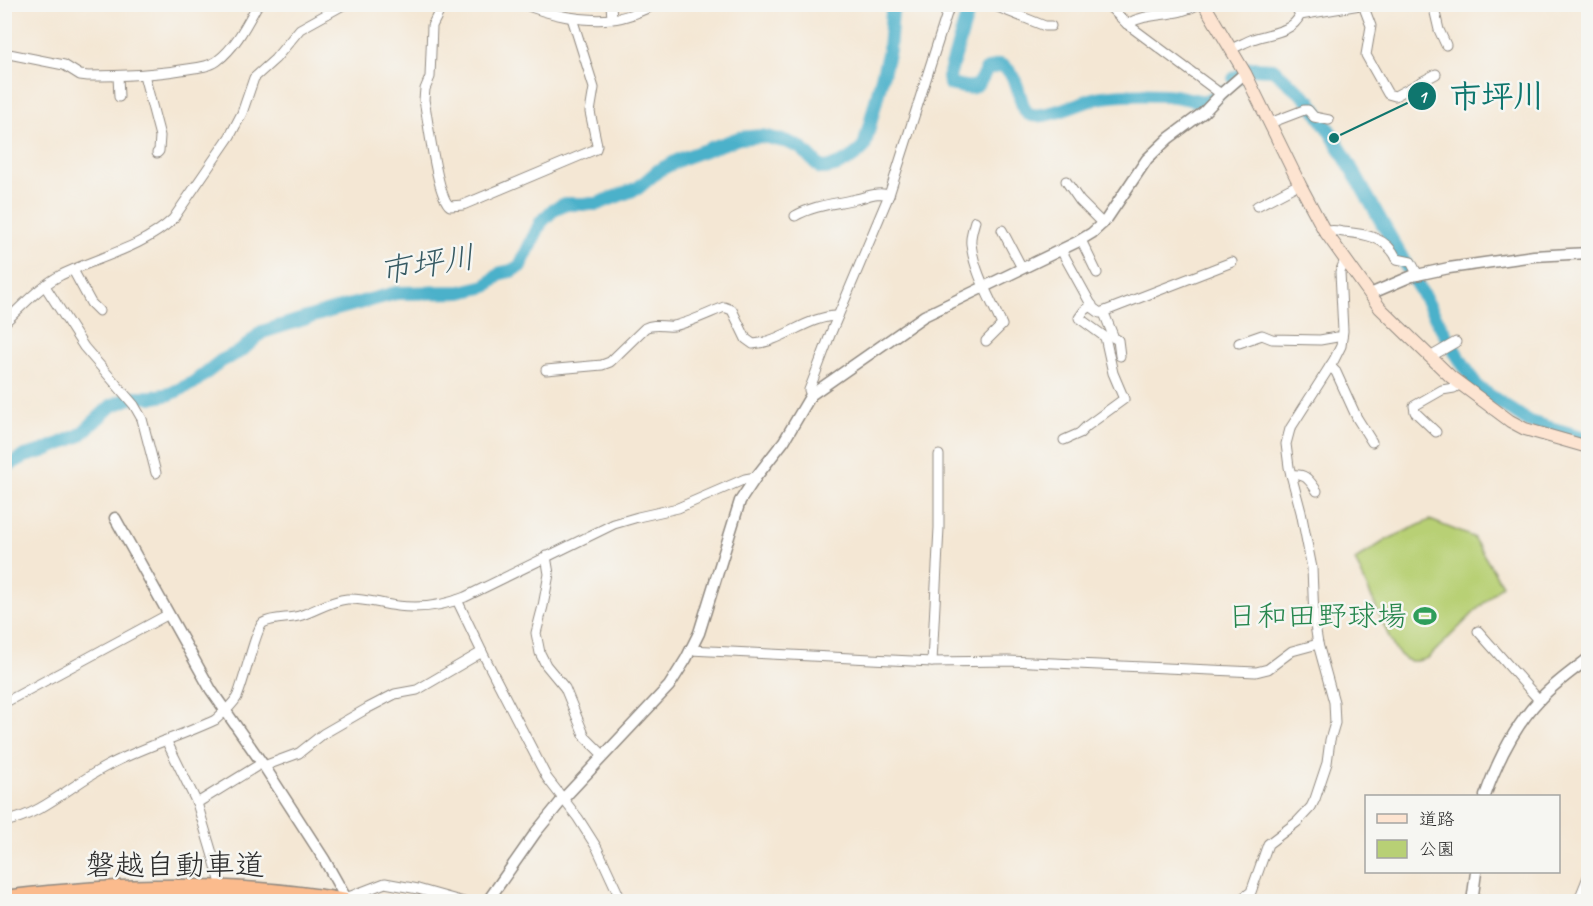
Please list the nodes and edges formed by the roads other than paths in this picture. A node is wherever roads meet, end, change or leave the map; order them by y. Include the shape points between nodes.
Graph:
1 (258, 4) edge
2 (321, 4) edge
3 (345, 4) edge
4 (443, 4) edge
5 (523, 4) edge
6 (611, 4) edge
7 (657, 4) edge
8 (950, 4) edge
9 (990, 4) edge
10 (1107, 4) edge
11 (1201, 4) edge
12 (1293, 4) edge
13 (1433, 4) edge
14 (1364, 5) edge
15 (327, 15) junction
16 (1300, 15) junction
17 (572, 18) junction
18 (612, 19) junction
19 (1127, 24) junction
20 (1051, 26) dead end
21 (1446, 45) dead end
22 (1231, 50) junction
23 (4, 53) edge
24 (1245, 73) junction
25 (1437, 74) dead end
26 (144, 75) junction
27 (118, 76) junction
28 (1221, 94) junction
29 (119, 97) dead end
30 (1329, 120) dead end
31 (1270, 123) junction
32 (157, 153) dead end
33 (1066, 181) dead end
34 (1299, 184) junction
35 (889, 195) junction
36 (1257, 206) dead end
37 (795, 216) dead end
38 (975, 221) dead end
39 (1103, 224) junction
40 (1002, 230) dead end
41 (1325, 232) junction
42 (1081, 240) junction
43 (1061, 250) junction
44 (1588, 253) edge
45 (1345, 260) junction
46 (1232, 262) dead end
47 (1022, 268) junction
48 (73, 270) junction
49 (1097, 273) dead end
50 (1418, 274) junction
51 (45, 286) junction
52 (984, 286) junction
53 (1370, 294) junction
54 (1092, 305) junction
55 (99, 310) dead end
56 (1104, 313) junction
57 (838, 316) junction
58 (4, 323) edge
59 (1342, 338) junction
60 (986, 341) dead end
61 (1456, 342) dead end
62 (1239, 343) dead end
63 (1120, 356) dead end
64 (1430, 357) junction
65 (1330, 366) junction
66 (546, 370) dead end
67 (1460, 384) junction
68 (811, 395) junction
69 (1436, 432) dead end
70 (1064, 440) dead end
71 (1372, 442) dead end
72 (1588, 447) edge
73 (939, 455) dead end
74 (156, 473) dead end
75 (1291, 475) junction
76 (756, 477) junction
77 (1317, 491) dead end
78 (115, 518) dead end
79 (546, 556) junction
80 (457, 600) junction
81 (167, 615) junction
82 (1478, 631) dead end
83 (1318, 644) junction
84 (690, 650) junction
85 (482, 652) junction
86 (1588, 659) edge
87 (932, 662) junction
88 (1539, 700) junction
89 (4, 703) edge
90 (226, 711) junction
91 (166, 740) junction
92 (603, 755) junction
93 (263, 764) junction
94 (1485, 795) edge
95 (563, 799) junction
96 (197, 803) junction
97 (4, 822) edge
98 (1476, 873) edge
99 (1588, 877) edge
100 (220, 880) dead end
101 (4, 898) edge
102 (343, 900) edge
103 (101, 902) edge
104 (225, 902) edge
105 (464, 902) edge
106 (487, 902) edge
107 (622, 902) edge
108 (1237, 902) edge
109 (1472, 902) edge
110 (1578, 902) edge

1 - 26 street via 237,39 215,62
2 - 15 street
3 - 15 street
4 - 17 street via 432,26 430,77 424,100 438,181 450,206 463,205 596,149 590,112 594,88
5 - 17 street
6 - 18 street
7 - 18 street
8 - 35 street
9 - 20 street
10 - 19 street
11 - 19 street via 1184,13 1147,17
11 - 22 main road
12 - 16 street
13 - 21 street
14 - 16 street
14 - 25 street via 1371,26 1366,55 1388,94 1395,96
15 - 48 street via 300,29 254,78 230,136 173,219 139,242
16 - 22 street via 1279,32
17 - 18 street
19 - 28 street
22 - 24 main road
23 - 27 street via 64,65 83,76
24 - 28 street
24 - 31 main road
26 - 27 street
26 - 32 street via 160,136
27 - 29 street
28 - 39 street via 1147,159
30 - 31 street via 1304,110
31 - 34 main road
33 - 39 street
34 - 36 street
34 - 41 main road
35 - 37 street via 837,201
35 - 57 street
38 - 52 street via 971,245
39 - 42 street
40 - 47 street
41 - 45 main road
41 - 50 street via 1371,235 1391,249 1397,259 1411,262
42 - 43 street
42 - 49 street
43 - 47 street
43 - 54 street
44 - 50 street via 1534,256
45 - 53 main road
45 - 59 street via 1340,279
46 - 56 street
47 - 52 street
48 - 51 street
48 - 55 street
50 - 53 street
51 - 58 street
51 - 74 street via 84,347 134,405 142,419
52 - 60 street via 1002,325
52 - 68 street via 924,316
53 - 64 main road
54 - 56 street via 1097,312
54 - 70 street via 1079,318 1105,337 1113,374 1124,399 1080,434
56 - 63 street via 1118,340
57 - 66 street via 753,344 746,339 732,310 724,307 684,324 651,325 603,365
57 - 68 street via 809,390
59 - 62 street via 1272,339 1262,335
59 - 65 street
61 - 64 street
64 - 67 main road
65 - 71 street
65 - 75 street via 1288,434 1286,453
67 - 69 street via 1414,406 1415,412
67 - 72 main road via 1525,429
68 - 76 street via 784,441
73 - 87 street
75 - 77 street via 1306,476
75 - 83 street via 1314,578
76 - 79 street via 678,508 614,524
76 - 84 street via 740,501 699,633
78 - 81 street
79 - 80 street
79 - 92 street via 549,574 536,633 540,653 565,687 585,737
80 - 85 street
80 - 90 street via 425,607 344,599 299,616 266,622 258,629 237,697
81 - 89 street
81 - 90 street
82 - 88 street
83 - 87 street via 1292,651 1268,669 1256,672 1008,661
83 - 108 street via 1336,712 1327,763 1311,807 1268,844 1251,892
84 - 87 street
84 - 92 street via 669,686
85 - 93 street via 417,690 395,694 368,708 299,753
85 - 95 street via 547,778
86 - 88 street
88 - 94 street via 1500,761
90 - 91 street via 206,724
90 - 93 street
91 - 96 street
91 - 97 street via 103,768 39,809
92 - 95 street
93 - 96 street
93 - 102 street via 324,859
95 - 106 street
95 - 107 street via 597,848
96 - 100 street
98 - 109 street
99 - 110 street
101 - 102 highway, 磐越自動車道 via 158,888 259,891
102 - 105 street via 385,884
103 - 104 highway, 磐越自動車道

